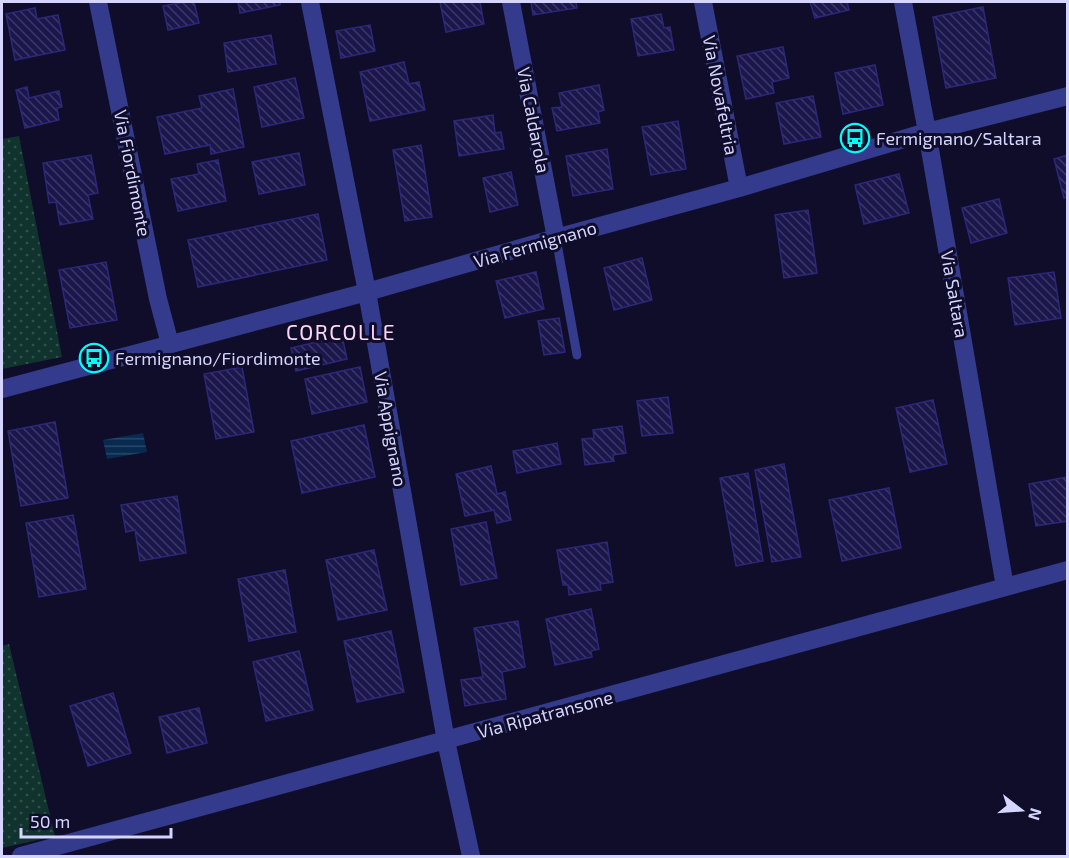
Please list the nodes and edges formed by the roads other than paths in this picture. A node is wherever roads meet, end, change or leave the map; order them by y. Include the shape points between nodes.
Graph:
1 (98, 2) edge
2 (310, 2) edge
3 (511, 2) edge
4 (704, 2) edge
5 (903, 2) edge
6 (1068, 96) edge
7 (927, 132) junction
8 (739, 188) junction
9 (556, 238) junction
10 (367, 292) junction
11 (170, 344) junction
12 (577, 355) dead end
13 (2, 389) edge
14 (1068, 570) edge
15 (1005, 587) junction
16 (446, 741) junction
17 (21, 856) edge
18 (471, 856) edge

1 - 11 street, Via Fiordimonte
2 - 10 street, Via Appignano
3 - 9 street, Via Caldarola
4 - 8 street, Via Novafeltria
5 - 7 street, Via Saltara
6 - 7 street, Via Fermignano
7 - 8 street, Via Fermignano
7 - 15 street, Via Saltara
8 - 9 street, Via Fermignano
9 - 10 street, Via Fermignano
9 - 12 lane
10 - 11 street, Via Fermignano
10 - 16 street, Via Appignano
11 - 13 street, Via Fermignano
14 - 15 street, Via Ripatransone
15 - 16 street, Via Ripatransone
16 - 17 street, Via Ripatransone
16 - 18 street, Via Appignano

